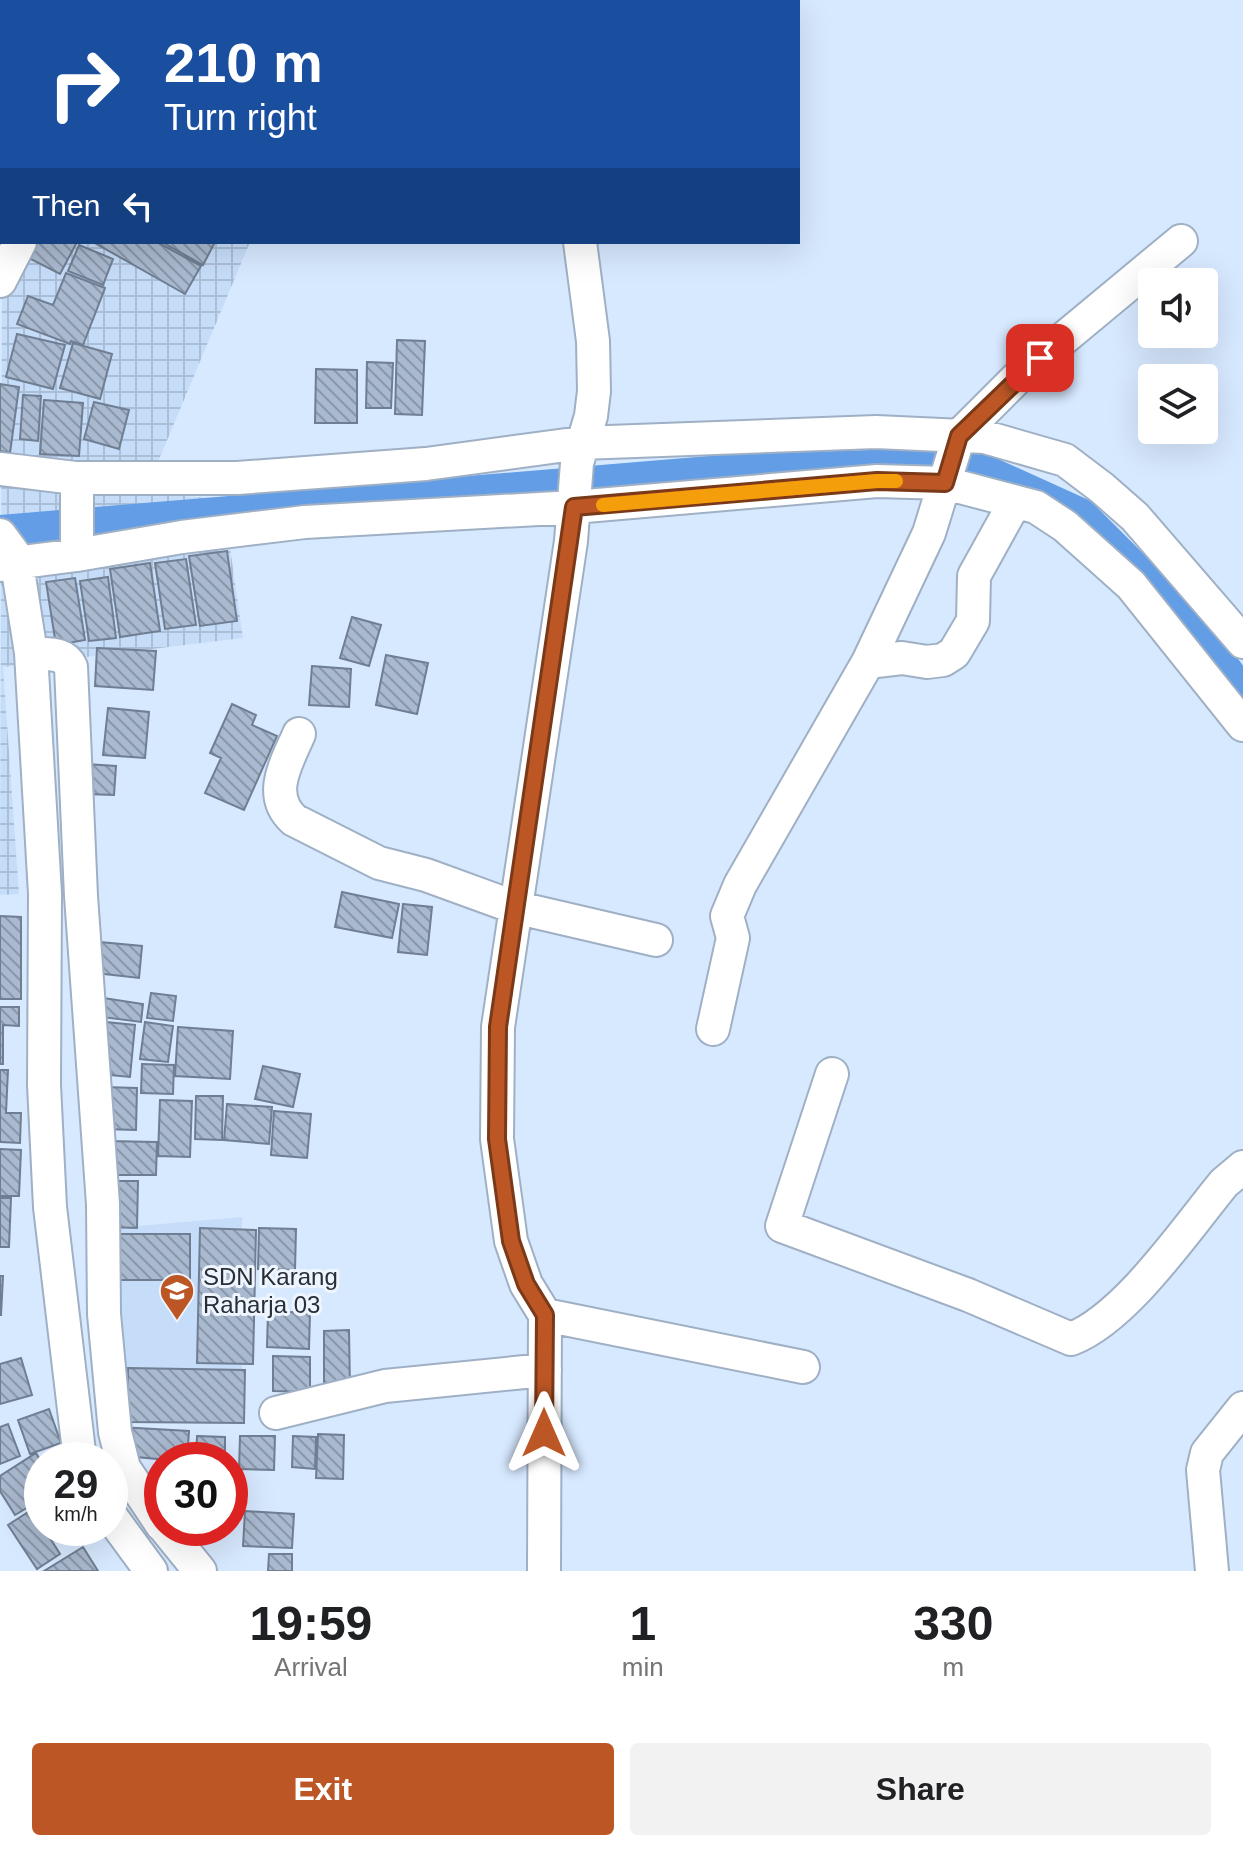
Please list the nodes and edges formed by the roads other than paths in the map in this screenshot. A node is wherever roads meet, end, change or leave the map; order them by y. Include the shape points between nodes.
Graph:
1 (1181, 241) dead end
2 (19, 244) edge
3 (580, 244) edge
4 (0, 281) edge
5 (579, 453) junction
6 (951, 460) junction
7 (0, 469) edge
8 (76, 485) junction
9 (574, 502) junction
10 (1015, 502) junction
11 (77, 550) junction
12 (8, 555) edge
13 (1243, 642) edge
14 (868, 662) junction
15 (1238, 705) edge
16 (299, 734) dead end
17 (63, 895) junction
18 (514, 907) junction
19 (656, 940) dead end
20 (713, 1029) dead end
21 (832, 1074) dead end
22 (71, 1084) junction
23 (1243, 1167) edge
24 (76, 1205) junction
25 (83, 1313) junction
26 (545, 1315) junction
27 (803, 1367) dead end
28 (545, 1370) junction
29 (1243, 1408) edge
30 (276, 1413) dead end
31 (93, 1439) edge
32 (144, 1525) edge
33 (147, 1546) edge
34 (170, 1546) edge
35 (151, 1571) edge
36 (200, 1571) edge
37 (544, 1571) edge
38 (1212, 1571) edge

1 - 6 street via 1033,364
2 - 4 street
3 - 5 street via 594,391
5 - 6 street via 876,432
5 - 8 street
5 - 9 street
6 - 9 street via 877,481
6 - 10 street
6 - 13 street via 985,437 1065,460 1135,517
6 - 14 street via 929,533
7 - 8 street
8 - 11 street
9 - 11 street via 305,522
9 - 18 street
10 - 14 street via 974,576 973,621 954,653 927,662
10 - 15 street via 1036,507 1065,526 1131,585
11 - 12 street
12 - 17 street via 45,654
14 - 20 street via 727,916 733,938
16 - 18 street via 279,782 280,798 294,820 379,863
17 - 22 street
17 - 22 street
18 - 19 street
18 - 26 street via 498,1027 497,1139 511,1241 526,1284
21 - 23 street via 782,1226 1071,1339 1091,1331 1130,1296
22 - 24 street
22 - 24 street
24 - 25 street
24 - 25 street
25 - 31 street
26 - 27 street
26 - 28 street
28 - 30 street via 385,1386
28 - 37 street
29 - 38 street via 1207,1453 1203,1470
31 - 32 street via 124,1468
33 - 35 street
34 - 36 street

